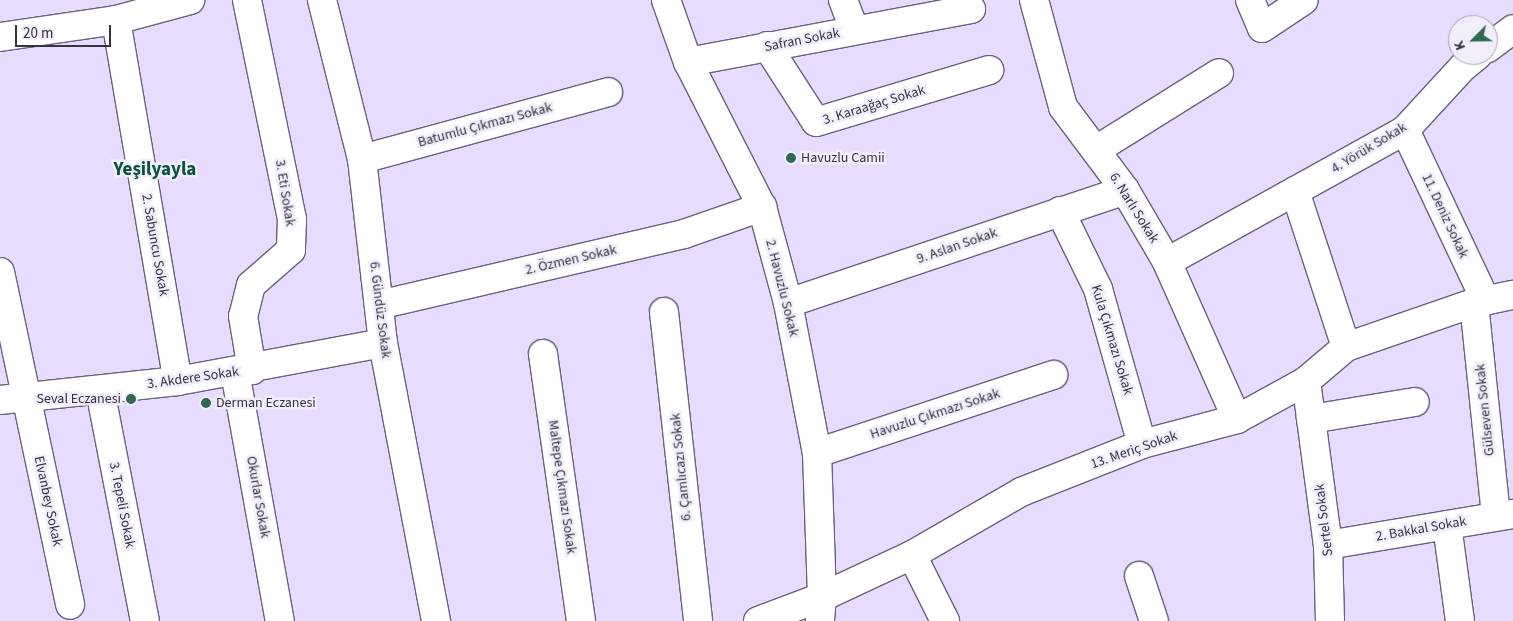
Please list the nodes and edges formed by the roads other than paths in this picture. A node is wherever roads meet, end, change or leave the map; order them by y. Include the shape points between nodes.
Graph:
1 (190, 0) edge
2 (247, 0) edge
3 (666, 0) edge
4 (843, 0) edge
5 (1034, 0) edge
6 (1250, 0) edge
7 (1304, 0) edge
8 (325, 1) edge
9 (914, 9) edge
10 (971, 9) dead end
11 (116, 20) junction
12 (854, 29) junction
13 (1513, 29) edge
14 (0, 37) edge
15 (1498, 40) edge
16 (767, 46) junction
17 (688, 62) junction
18 (1466, 65) edge
19 (989, 70) dead end
20 (1219, 73) dead end
21 (608, 92) dead end
22 (1405, 130) junction
23 (1096, 150) junction
24 (362, 159) junction
25 (1125, 190) junction
26 (1295, 191) junction
27 (762, 207) junction
28 (1060, 212) junction
29 (1167, 262) junction
30 (0, 272) edge
31 (1513, 295) edge
32 (1480, 302) junction
33 (788, 303) junction
34 (379, 306) junction
35 (664, 312) dead end
36 (383, 343) junction
37 (1346, 347) junction
38 (543, 354) dead end
39 (244, 371) junction
40 (1053, 375) dead end
41 (1306, 381) junction
42 (178, 382) junction
43 (100, 390) junction
44 (12, 399) edge
45 (1415, 402) dead end
46 (1237, 419) junction
47 (1311, 419) junction
48 (1142, 444) junction
49 (817, 454) junction
50 (1504, 515) edge
51 (1447, 524) junction
52 (1328, 546) junction
53 (912, 555) junction
54 (1139, 576) dead end
55 (70, 605) dead end
56 (821, 609) edge
57 (145, 621) edge
58 (280, 621) edge
59 (436, 621) edge
60 (582, 621) edge
61 (698, 621) edge
62 (758, 621) edge
63 (945, 621) edge
64 (1154, 621) edge
65 (1330, 621) edge
66 (1460, 621) edge

1 - 11 street
2 - 39 street, 3. Eti Sokak via 292,219 291,250 252,285 243,316
3 - 17 street, 2. Havuzlu Sokak
4 - 12 street
5 - 23 street, 6. Narlı Sokak via 1063,107
6 - 7 street via 1262,28
8 - 24 street, 6. Gündüz Sokak
9 - 10 street, Safran Sokak
9 - 12 street, Safran Sokak
11 - 14 street
11 - 42 street, 2. Sabuncu Sokak
12 - 16 street, Safran Sokak
13 - 15 street
16 - 17 street, Safran Sokak
16 - 19 street, 3. Karaağaç Sokak via 816,122
17 - 27 street, 2. Havuzlu Sokak
18 - 22 street, 4. Yörük Sokak
20 - 23 street
21 - 24 street, Batumlu Çıkmazı Sokak
22 - 26 street, 4. Yörük Sokak
22 - 32 street, 11. Deniz Sokak
23 - 25 street, 6. Narlı Sokak
24 - 34 street, 6. Gündüz Sokak
25 - 28 street, 9. Aslan Sokak
25 - 29 street, 6. Narlı Sokak
26 - 29 street, 4. Yörük Sokak
26 - 37 street
27 - 33 street, 2. Havuzlu Sokak
27 - 34 street, 2. Özmen Sokak via 684,234
28 - 33 street, 9. Aslan Sokak
28 - 48 street, Kula Çıkmazı Sokak via 1098,289
29 - 46 street, 6. Narlı Sokak
30 - 44 street, Elvanbey Sokak
31 - 32 street, 13. Meriç Sokak
32 - 37 street, 13. Meriç Sokak
32 - 50 street, Gülseven Sokak
33 - 49 street, 2. Havuzlu Sokak
34 - 36 street, 6. Gündüz Sokak
35 - 61 street, 6. Çamlıcazı Sokak
36 - 39 street, 3. Akdere Sokak
36 - 59 street, 6. Gündüz Sokak
37 - 41 street, 13. Meriç Sokak
38 - 60 street, Maltepe Çıkmazı Sokak
39 - 42 street, 3. Akdere Sokak
39 - 58 street, Okurlar Sokak
40 - 49 street, Havuzlu Çıkmazı Sokak
41 - 46 street, 13. Meriç Sokak
41 - 47 street, Sertel Sokak
42 - 43 street, 3. Akdere Sokak
43 - 44 street, 3. Akdere Sokak
43 - 57 street, 3. Tepeli Sokak
44 - 55 street, Elvanbey Sokak
45 - 47 street
46 - 48 street, 13. Meriç Sokak
47 - 52 street, Sertel Sokak
48 - 53 street, 13. Meriç Sokak via 1022,492
49 - 56 street, 2. Havuzlu Sokak
50 - 51 street, 2. Bakkal Sokak
51 - 52 street, 2. Bakkal Sokak
51 - 66 street
52 - 65 street, Sertel Sokak
53 - 56 street, 13. Meriç Sokak
53 - 63 street
54 - 64 street
56 - 62 street, 13. Meriç Sokak

